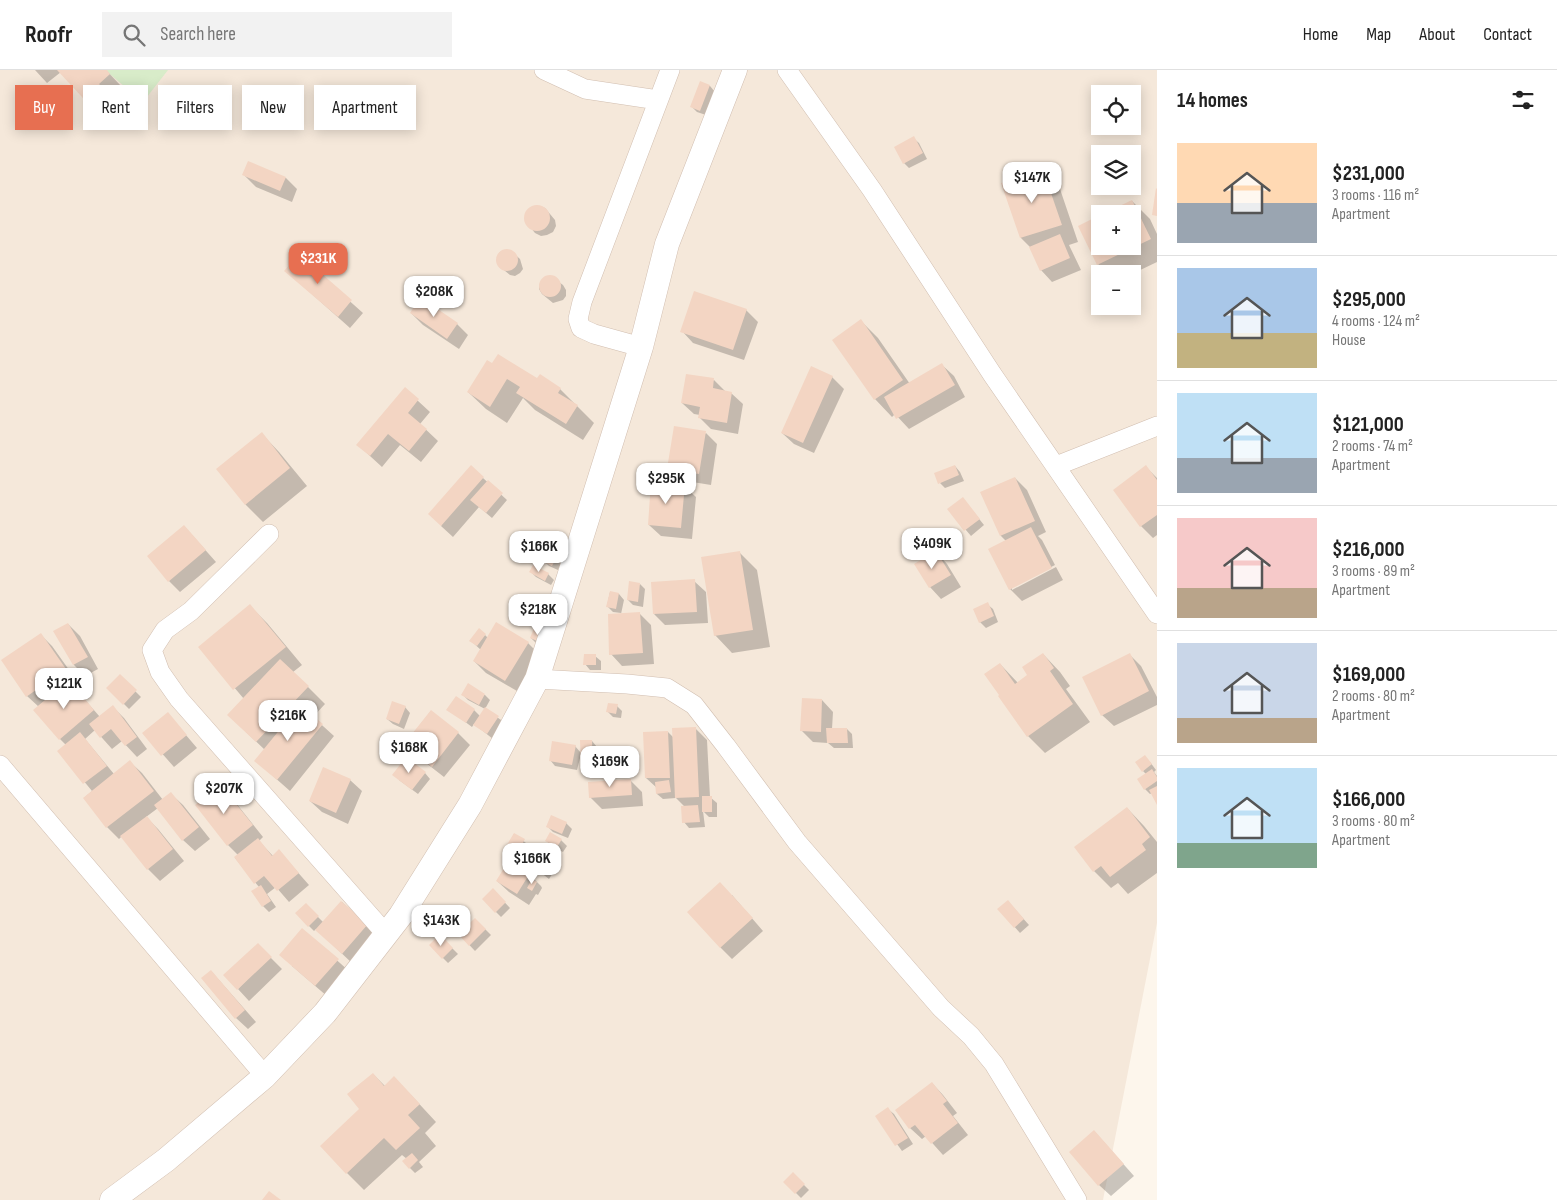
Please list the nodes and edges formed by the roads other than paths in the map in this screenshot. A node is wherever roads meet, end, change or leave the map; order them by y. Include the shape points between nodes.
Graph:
1 (544, 70) edge
2 (670, 70) edge
3 (735, 70) edge
4 (787, 70) edge
5 (658, 100) junction
6 (641, 347) junction
7 (1157, 426) edge
8 (1056, 466) junction
9 (269, 534) dead end
10 (1157, 614) edge
11 (537, 679) junction
12 (0, 765) edge
13 (386, 934) junction
14 (265, 1076) junction
15 (112, 1200) edge
16 (1077, 1200) edge

1 - 5 street via 585,89
2 - 5 street
3 - 6 street via 667,244
4 - 8 street via 872,190
5 - 6 street via 578,319 581,328 594,334
6 - 11 street
7 - 8 street
8 - 10 street
9 - 13 street via 191,611 165,630 152,650 160,672 179,699
11 - 13 street via 470,805
11 - 16 street via 667,688 694,705 797,842 994,1064
12 - 14 street
13 - 14 street via 325,1013
14 - 15 street via 166,1160

